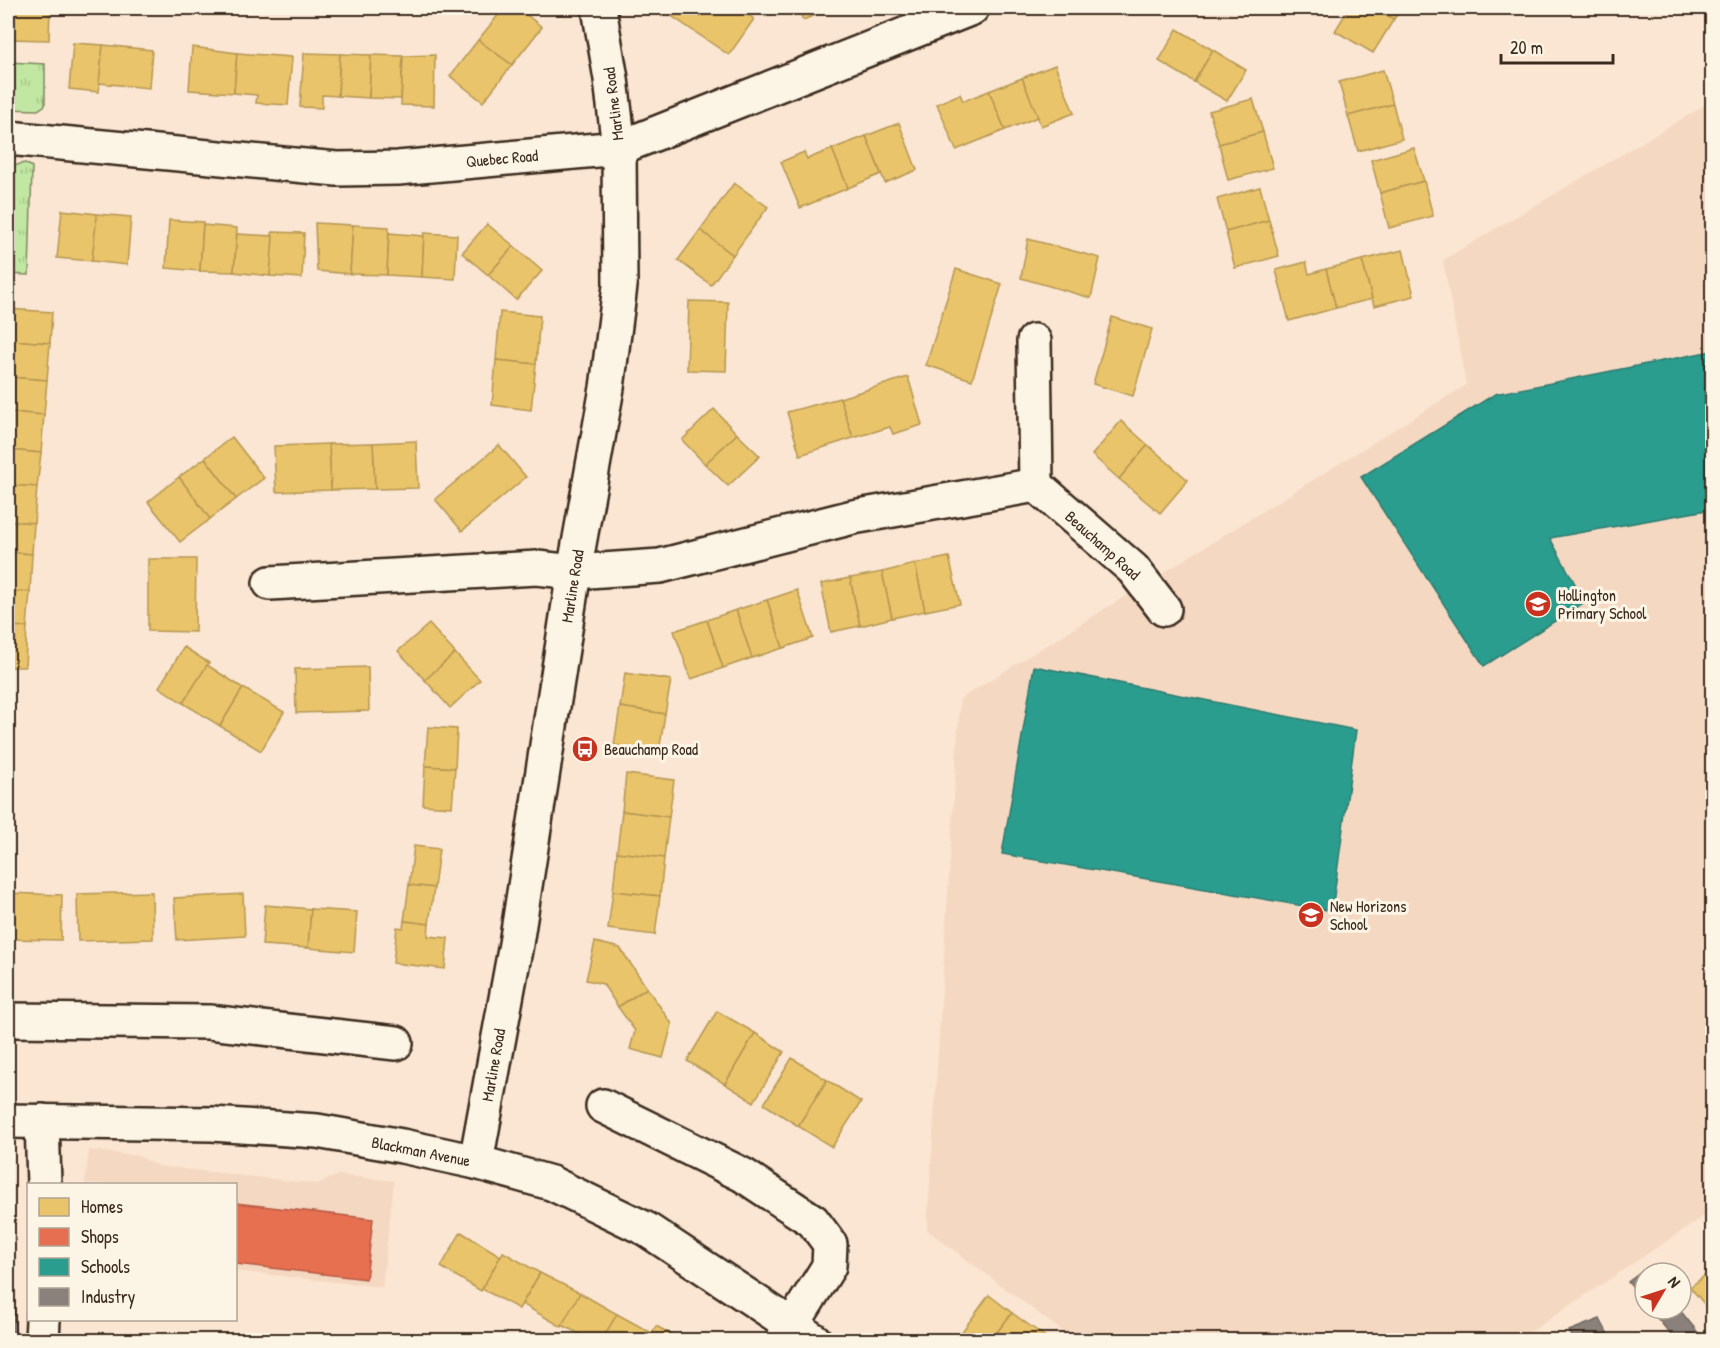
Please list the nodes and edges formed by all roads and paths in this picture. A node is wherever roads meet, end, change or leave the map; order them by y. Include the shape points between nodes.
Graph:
1 (599, 8) edge
2 (972, 8) edge
3 (8, 138) edge
4 (619, 148) junction
5 (1034, 341) dead end
6 (1036, 485) junction
7 (574, 572) junction
8 (270, 583) dead end
9 (1164, 609) dead end
10 (8, 1020) edge
11 (396, 1043) dead end
12 (603, 1106) dead end
13 (8, 1121) edge
14 (42, 1121) junction
15 (476, 1162) junction
16 (44, 1183) edge
17 (43, 1321) edge
18 (797, 1336) edge
19 (42, 1341) edge

1 - 4 street, Marline Road
2 - 4 street, Quebec Road
3 - 4 street, Quebec Road via 337,169 398,168
4 - 7 street, Marline Road via 620,286 607,388
5 - 6 street
6 - 7 street via 853,518 660,566
6 - 9 street, Beauchamp Road via 1133,569
7 - 8 street via 537,568
7 - 15 street, Marline Road via 516,944
10 - 11 street via 209,1022
12 - 18 street, Blackman Avenue via 743,1175 813,1221 830,1244 829,1266
13 - 14 street, Blackman Avenue
14 - 15 street, Blackman Avenue via 212,1124 317,1131
14 - 16 street
15 - 18 street, Blackman Avenue via 551,1183 646,1230
17 - 19 street

